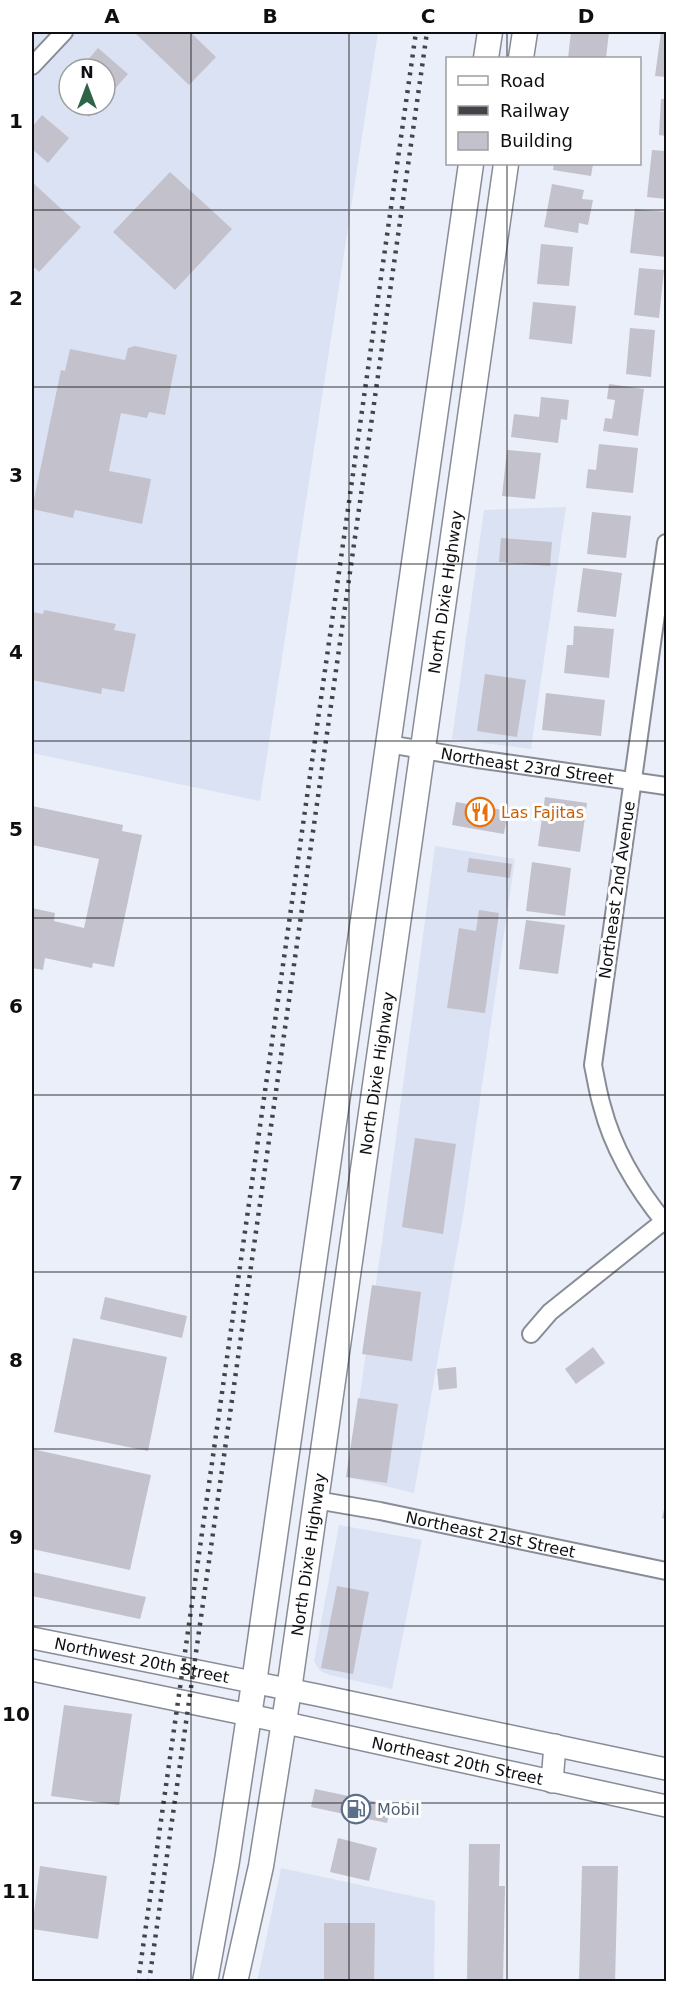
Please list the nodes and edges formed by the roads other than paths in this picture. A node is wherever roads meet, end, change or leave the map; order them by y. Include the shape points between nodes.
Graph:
1 (64, 32) edge
2 (490, 32) edge
3 (525, 32) edge
4 (486, 57) edge
5 (521, 57) edge
6 (32, 66) edge
7 (471, 165) edge
8 (506, 165) edge
9 (666, 543) edge
10 (388, 744) junction
11 (423, 750) junction
12 (632, 781) junction
13 (666, 786) edge
14 (325, 1187) junction
15 (360, 1193) junction
16 (665, 1222) edge
17 (531, 1334) dead end
18 (316, 1500) junction
19 (666, 1571) edge
20 (32, 1638) edge
21 (32, 1671) edge
22 (254, 1683) junction
23 (289, 1690) junction
24 (249, 1715) junction
25 (283, 1723) junction
26 (555, 1745) junction
27 (666, 1769) edge
28 (552, 1782) junction
29 (666, 1806) edge
30 (205, 1982) edge
31 (235, 1982) edge

1 - 6 street
2 - 4 main road
3 - 5 main road
7 - 10 main road
8 - 11 main road, North Dixie Highway
9 - 12 street, Northeast 2nd Avenue
10 - 11 street, Northeast 23rd Street
10 - 14 main road
11 - 12 street, Northeast 23rd Street
11 - 15 main road, North Dixie Highway
12 - 13 street, Northeast 23rd Street
12 - 16 street, Northeast 2nd Avenue via 593,1065 615,1142 634,1179
14 - 15 main road
14 - 22 main road
15 - 18 main road, North Dixie Highway
16 - 17 street via 550,1312
18 - 19 street, Northeast 21st Street
18 - 23 main road, North Dixie Highway
20 - 22 street, Northwest 20th Street
21 - 24 street, Northwest 20th Street
22 - 23 street
22 - 24 main road
23 - 25 main road, North Dixie Highway
23 - 26 street
24 - 25 street, Northeast 20th Street
24 - 30 main road
25 - 28 street, Northeast 20th Street
25 - 31 main road, North Dixie Highway via 261,1866
26 - 27 street
26 - 28 street
28 - 29 street, Northeast 20th Street

